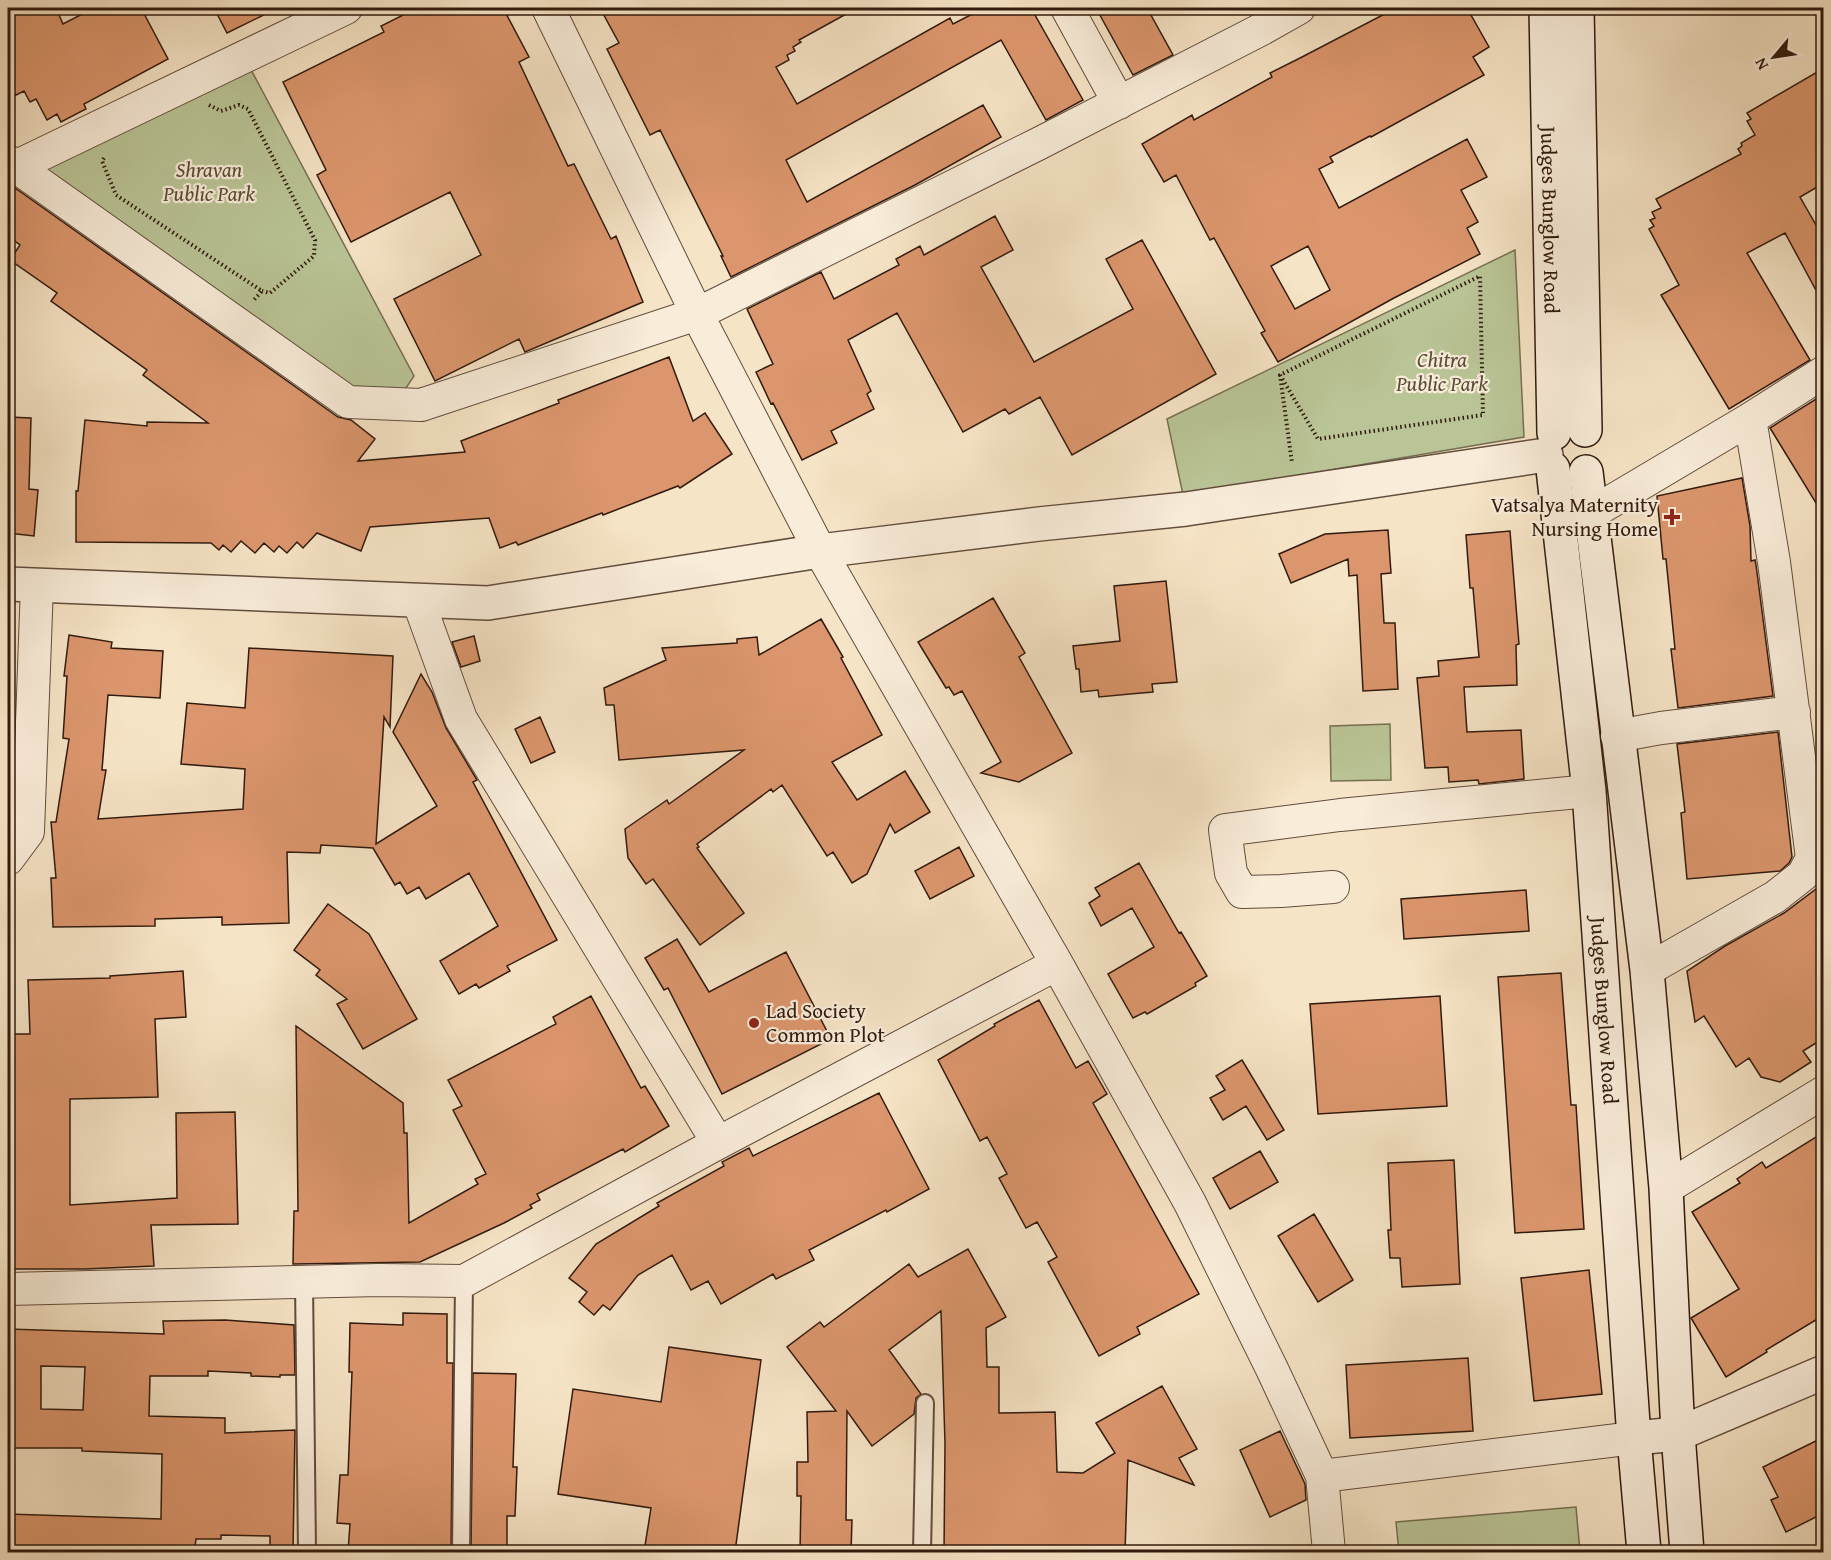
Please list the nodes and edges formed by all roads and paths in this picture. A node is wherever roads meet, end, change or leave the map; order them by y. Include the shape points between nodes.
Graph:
1 (346, 8) edge
2 (548, 8) edge
3 (1067, 8) edge
4 (1546, 8) edge
5 (1577, 8) edge
6 (1293, 9) edge
7 (1119, 103) junction
8 (201, 104) dead end
9 (109, 152) dead end
10 (11, 164) edge
11 (262, 291) junction
12 (247, 306) dead end
13 (697, 314) junction
14 (1824, 372) edge
15 (1280, 375) junction
16 (1750, 419) junction
17 (1560, 447) junction
18 (1292, 465) dead end
19 (1590, 514) junction
20 (820, 551) junction
21 (22, 585) edge
22 (418, 600) junction
23 (1794, 712) junction
24 (1617, 736) junction
25 (1589, 791) junction
26 (1818, 857) edge
27 (8, 859) edge
28 (1332, 887) dead end
29 (1057, 964) junction
30 (1647, 970) junction
31 (1824, 1092) edge
32 (718, 1143) junction
33 (1666, 1188) junction
34 (304, 1281) junction
35 (464, 1281) junction
36 (8, 1288) edge
37 (1824, 1372) edge
38 (925, 1403) dead end
39 (1678, 1434) junction
40 (1634, 1438) junction
41 (1322, 1476) junction
42 (307, 1552) edge
43 (461, 1552) edge
44 (922, 1552) edge
45 (1329, 1552) edge
46 (1644, 1552) edge
47 (1687, 1552) edge

1 - 10 street
2 - 13 street
3 - 7 street
4 - 17 main road, Judges Bunglow Road
5 - 17 main road, Judges Bunglow Road
6 - 7 street
7 - 13 street
8 - 11 path via 221,111 239,105 248,109 315,240 314,256 279,287 270,293
9 - 11 path via 102,161 116,195
10 - 13 street via 348,402 421,405
11 - 12 path
13 - 20 street
14 - 16 street
15 - 15 path via 1364,333 1480,276 1483,415 1318,439
15 - 18 path
16 - 19 street
16 - 23 street
17 - 19 main road, Judges Bunglow Road via 1592,436 1596,443 1595,461 1586,472
17 - 20 main road via 1186,509
17 - 25 main road, Judges Bunglow Road
19 - 24 main road, Judges Bunglow Road
20 - 22 main road via 488,603
20 - 29 street
21 - 22 main road
21 - 27 street via 28,832
22 - 32 street via 461,719
23 - 24 street
23 - 26 street
24 - 30 main road, Judges Bunglow Road
25 - 28 street via 1225,830 1231,873 1242,892
25 - 40 main road, Judges Bunglow Road
26 - 30 street via 1775,897
29 - 32 street
29 - 41 street via 1190,1203
30 - 33 main road, Judges Bunglow Road
31 - 33 street
32 - 35 street
33 - 39 main road, Judges Bunglow Road
34 - 35 street
34 - 36 street
34 - 42 lane
35 - 43 lane
37 - 39 main road
38 - 44 lane
39 - 40 main road
39 - 47 main road, Judges Bunglow Road
40 - 41 street
40 - 46 main road, Judges Bunglow Road
41 - 45 street

